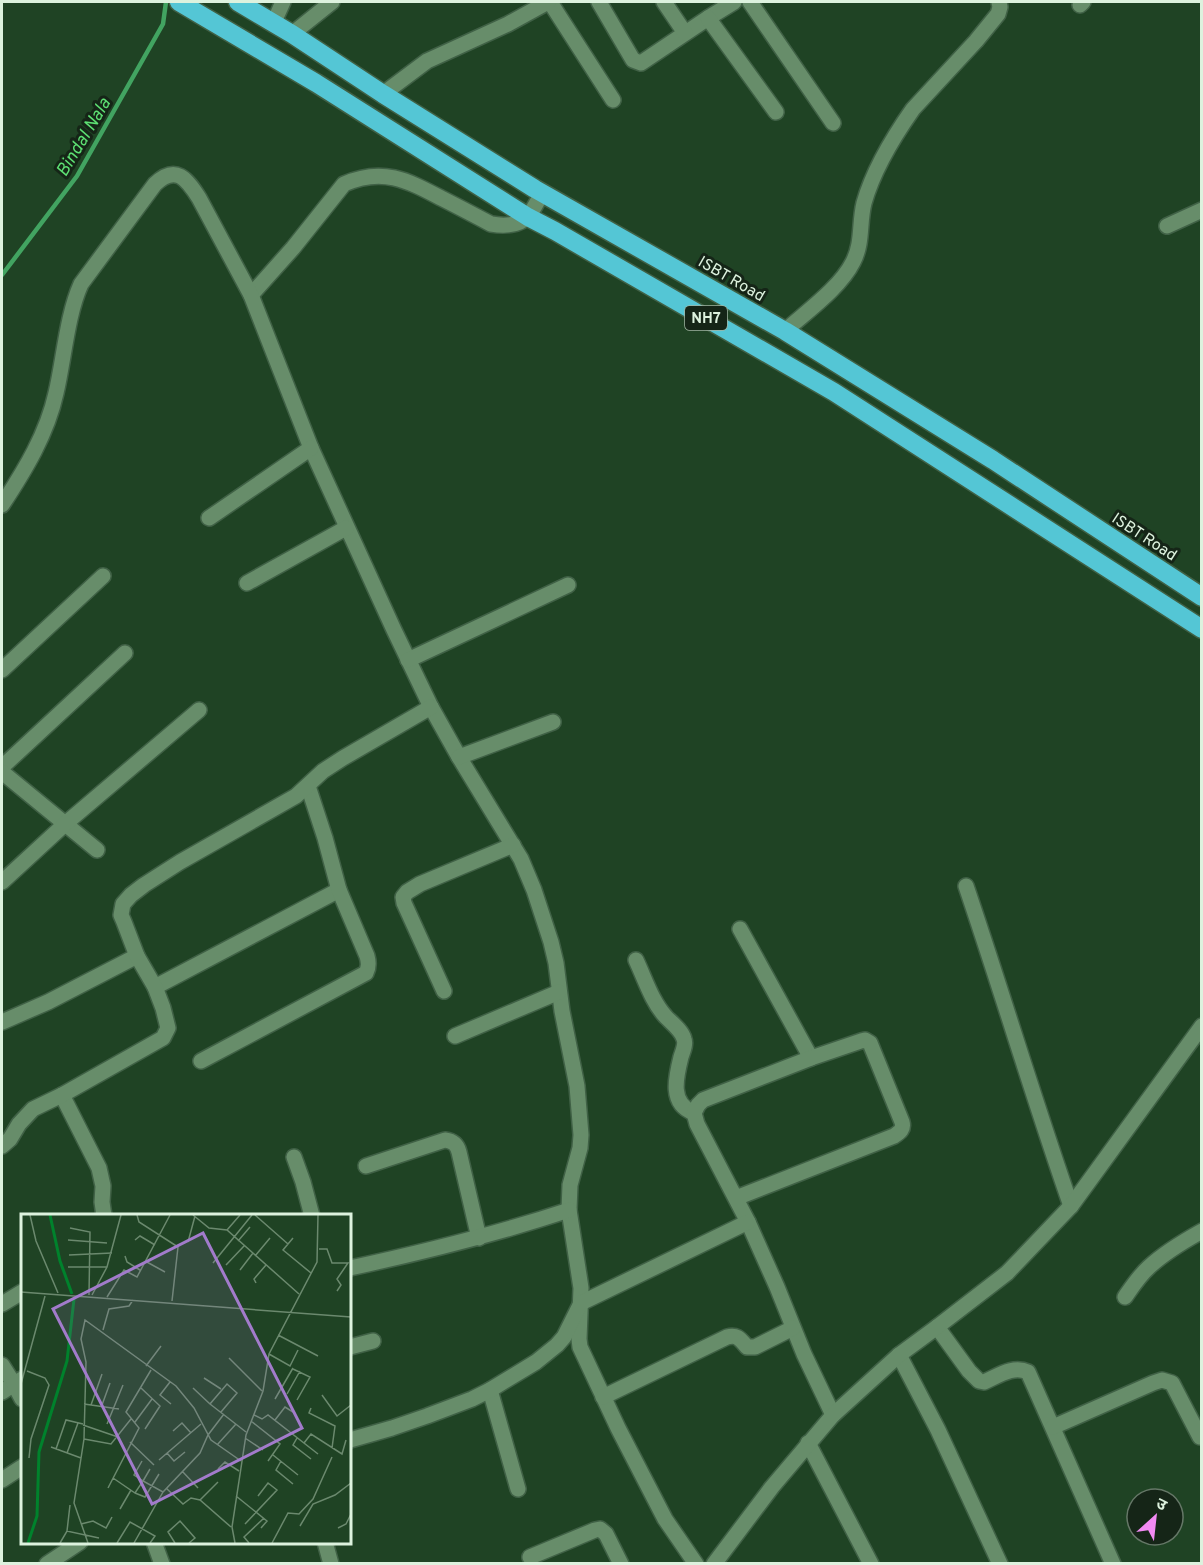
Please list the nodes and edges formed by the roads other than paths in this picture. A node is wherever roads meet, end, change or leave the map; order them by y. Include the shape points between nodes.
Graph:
1 (179, 2) edge
2 (238, 2) edge
3 (283, 2) edge
4 (332, 2) edge
5 (549, 2) edge
6 (599, 2) edge
7 (664, 2) edge
8 (734, 2) edge
9 (750, 2) edge
10 (999, 2) edge
11 (708, 18) junction
12 (273, 24) junction
13 (685, 33) junction
14 (292, 34) junction
15 (383, 94) junction
16 (613, 100) dead end
17 (776, 112) dead end
18 (833, 123) dead end
19 (542, 193) junction
20 (1202, 210) edge
21 (528, 217) junction
22 (1167, 226) dead end
23 (251, 295) junction
24 (785, 331) junction
25 (311, 448) junction
26 (2, 505) edge
27 (208, 518) dead end
28 (346, 528) junction
29 (103, 576) dead end
30 (247, 583) dead end
31 (568, 585) dead end
32 (1202, 597) edge
33 (1202, 629) edge
34 (125, 653) dead end
35 (408, 660) junction
36 (2, 670) edge
37 (431, 706) junction
38 (199, 710) dead end
39 (553, 722) dead end
40 (459, 757) junction
41 (2, 767) edge
42 (2, 772) edge
43 (308, 786) junction
44 (65, 824) junction
45 (513, 845) junction
46 (97, 850) dead end
47 (2, 882) edge
48 (966, 886) dead end
49 (339, 890) junction
50 (740, 929) dead end
51 (137, 956) junction
52 (636, 960) dead end
53 (155, 987) junction
54 (444, 991) dead end
55 (559, 992) junction
56 (2, 1022) edge
57 (1202, 1026) edge
58 (455, 1036) dead end
59 (811, 1058) junction
60 (201, 1061) dead end
61 (62, 1095) junction
62 (694, 1113) junction
63 (2, 1146) edge
64 (294, 1157) dead end
65 (366, 1166) dead end
66 (735, 1198) junction
67 (1071, 1206) junction
68 (569, 1210) junction
69 (104, 1214) edge
70 (312, 1214) edge
71 (747, 1222) junction
72 (1202, 1231) edge
73 (479, 1238) junction
74 (351, 1268) edge
75 (21, 1293) edge
76 (1125, 1298) dead end
77 (581, 1303) junction
78 (2, 1304) edge
79 (937, 1327) junction
80 (793, 1328) junction
81 (374, 1341) dead end
82 (351, 1347) edge
83 (899, 1355) junction
84 (2, 1365) edge
85 (13, 1385) edge
86 (490, 1390) junction
87 (603, 1397) junction
88 (833, 1415) junction
89 (1053, 1427) junction
90 (1200, 1437) edge
91 (351, 1440) edge
92 (808, 1443) junction
93 (21, 1468) edge
94 (2, 1480) edge
95 (518, 1489) dead end
96 (77, 1544) edge
97 (155, 1544) edge
98 (326, 1544) edge
99 (530, 1557) dead end
100 (47, 1563) edge
101 (162, 1563) edge
102 (332, 1563) edge
103 (621, 1563) edge
104 (696, 1563) edge
105 (714, 1563) edge
106 (871, 1563) edge
107 (1000, 1563) edge
108 (1113, 1563) edge

1 - 21 highway, NH7
2 - 12 highway, ISBT Road / NH7
3 - 12 street
4 - 14 street
5 - 15 street via 427,61
5 - 16 street
6 - 13 street via 638,63
7 - 13 street
8 - 11 street
9 - 18 street
10 - 24 street via 998,14 904,122 878,168 864,204 858,250 844,276
11 - 13 street
11 - 17 street
12 - 14 highway, ISBT Road / NH7
14 - 15 highway, ISBT Road / NH7
15 - 19 highway, ISBT Road / NH7
19 - 21 street
19 - 24 highway, ISBT Road / NH7
20 - 22 street
21 - 23 street via 514,224 490,224 410,181 386,176 356,178 344,184
21 - 33 highway, NH7 via 834,392
23 - 25 street
23 - 26 street via 190,184 178,174 162,177 81,284 47,423 24,472
24 - 32 highway, ISBT Road / NH7 via 993,460
25 - 27 street
25 - 28 street
28 - 30 street
28 - 35 street
29 - 36 street
31 - 35 street
34 - 41 street
35 - 37 street
37 - 40 street
37 - 43 street via 333,764
38 - 44 street
39 - 40 street
40 - 45 street
42 - 44 street
43 - 49 street
43 - 51 street via 131,895 123,904 121,915
44 - 46 street
44 - 47 street
45 - 54 street via 420,884 403,897
45 - 55 street via 547,927
48 - 67 street
49 - 53 street
49 - 60 street via 367,956 366,973
50 - 59 street
51 - 53 street
51 - 56 street
52 - 62 street via 660,1010 685,1040 676,1078 677,1097 683,1107
53 - 61 street via 168,1028 163,1038
55 - 58 street
55 - 68 street via 580,1121 580,1148 570,1185
57 - 67 street
59 - 62 street via 703,1100
59 - 66 street via 868,1041 903,1128 894,1136
61 - 63 street via 33,1109
61 - 69 street via 99,1168
62 - 66 street
64 - 70 street
65 - 73 street via 445,1140 453,1142 458,1147
66 - 71 street
67 - 79 street via 1007,1273
68 - 73 street
68 - 77 street
71 - 77 street
71 - 80 street
72 - 76 street via 1150,1266
73 - 74 street
75 - 78 street
77 - 86 street via 557,1345
77 - 87 street via 580,1347
79 - 83 street
79 - 89 street via 979,1381 1019,1369 1028,1372
80 - 87 street via 755,1347 747,1347 735,1336 727,1337
80 - 88 street
81 - 82 street
83 - 88 street
83 - 107 street
84 - 85 street
86 - 91 street via 427,1416
86 - 95 street
87 - 104 street via 665,1519
88 - 92 street
89 - 90 street via 1162,1380 1172,1383
89 - 108 street
92 - 105 street
92 - 106 street
93 - 94 street
96 - 100 street
97 - 101 street
98 - 102 street
99 - 103 street via 600,1529

